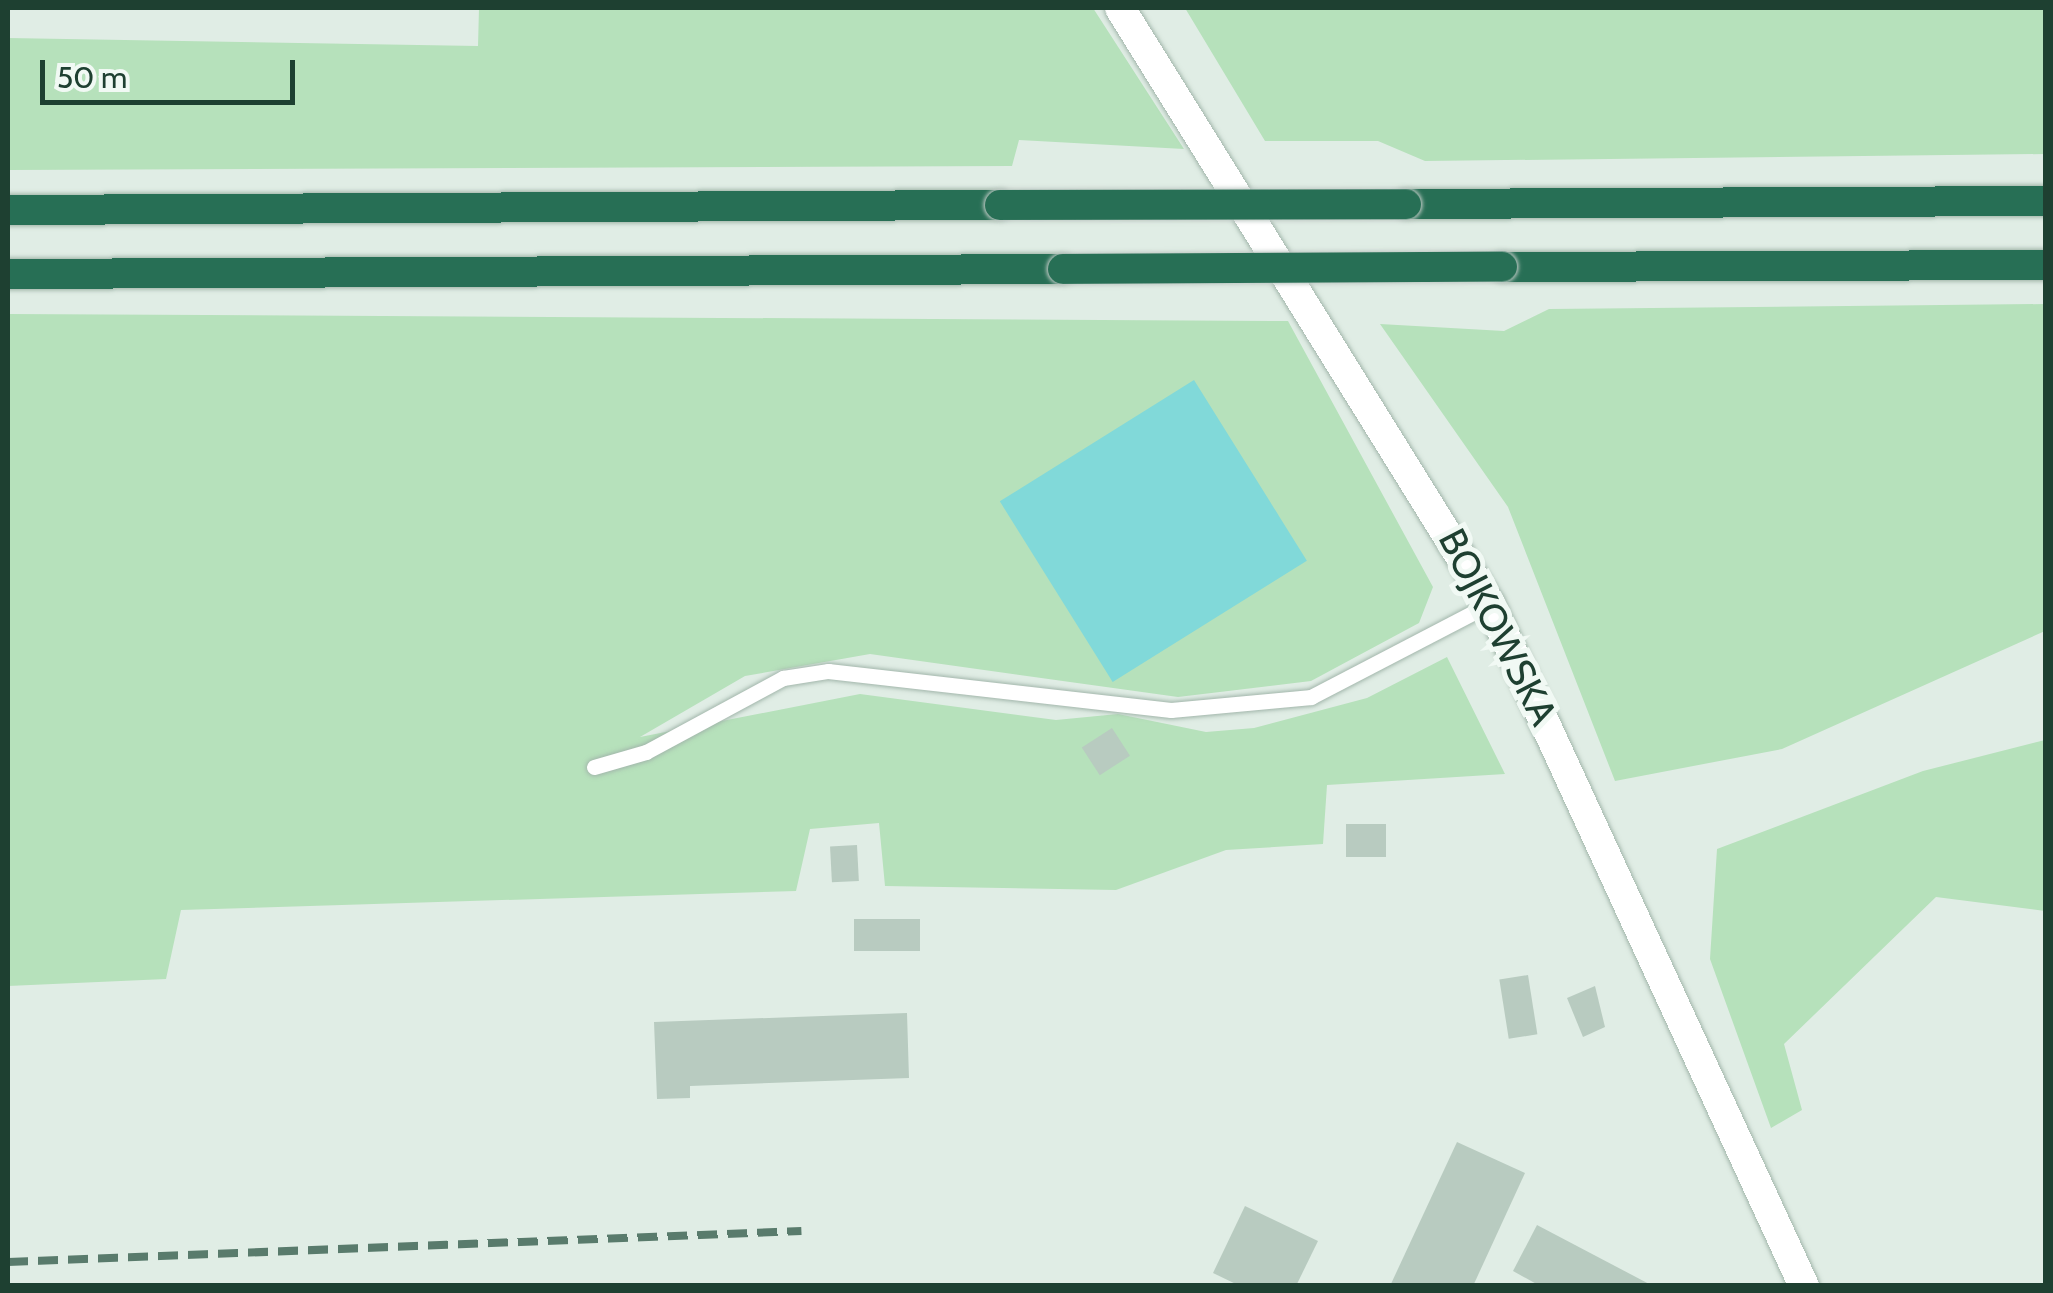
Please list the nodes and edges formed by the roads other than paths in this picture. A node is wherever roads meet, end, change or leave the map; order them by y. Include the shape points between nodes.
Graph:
1 (1120, 8) edge
2 (2046, 201) edge
3 (8, 210) edge
4 (2046, 266) edge
5 (8, 274) edge
6 (1490, 604) junction
7 (594, 767) dead end
8 (1804, 1286) edge

1 - 6 street, BOJKOWSKA
2 - 3 highway, bridge
4 - 5 highway, bridge
6 - 7 lane via 1311,697 1171,710 828,671 783,678 646,752
6 - 8 street, BOJKOWSKA

